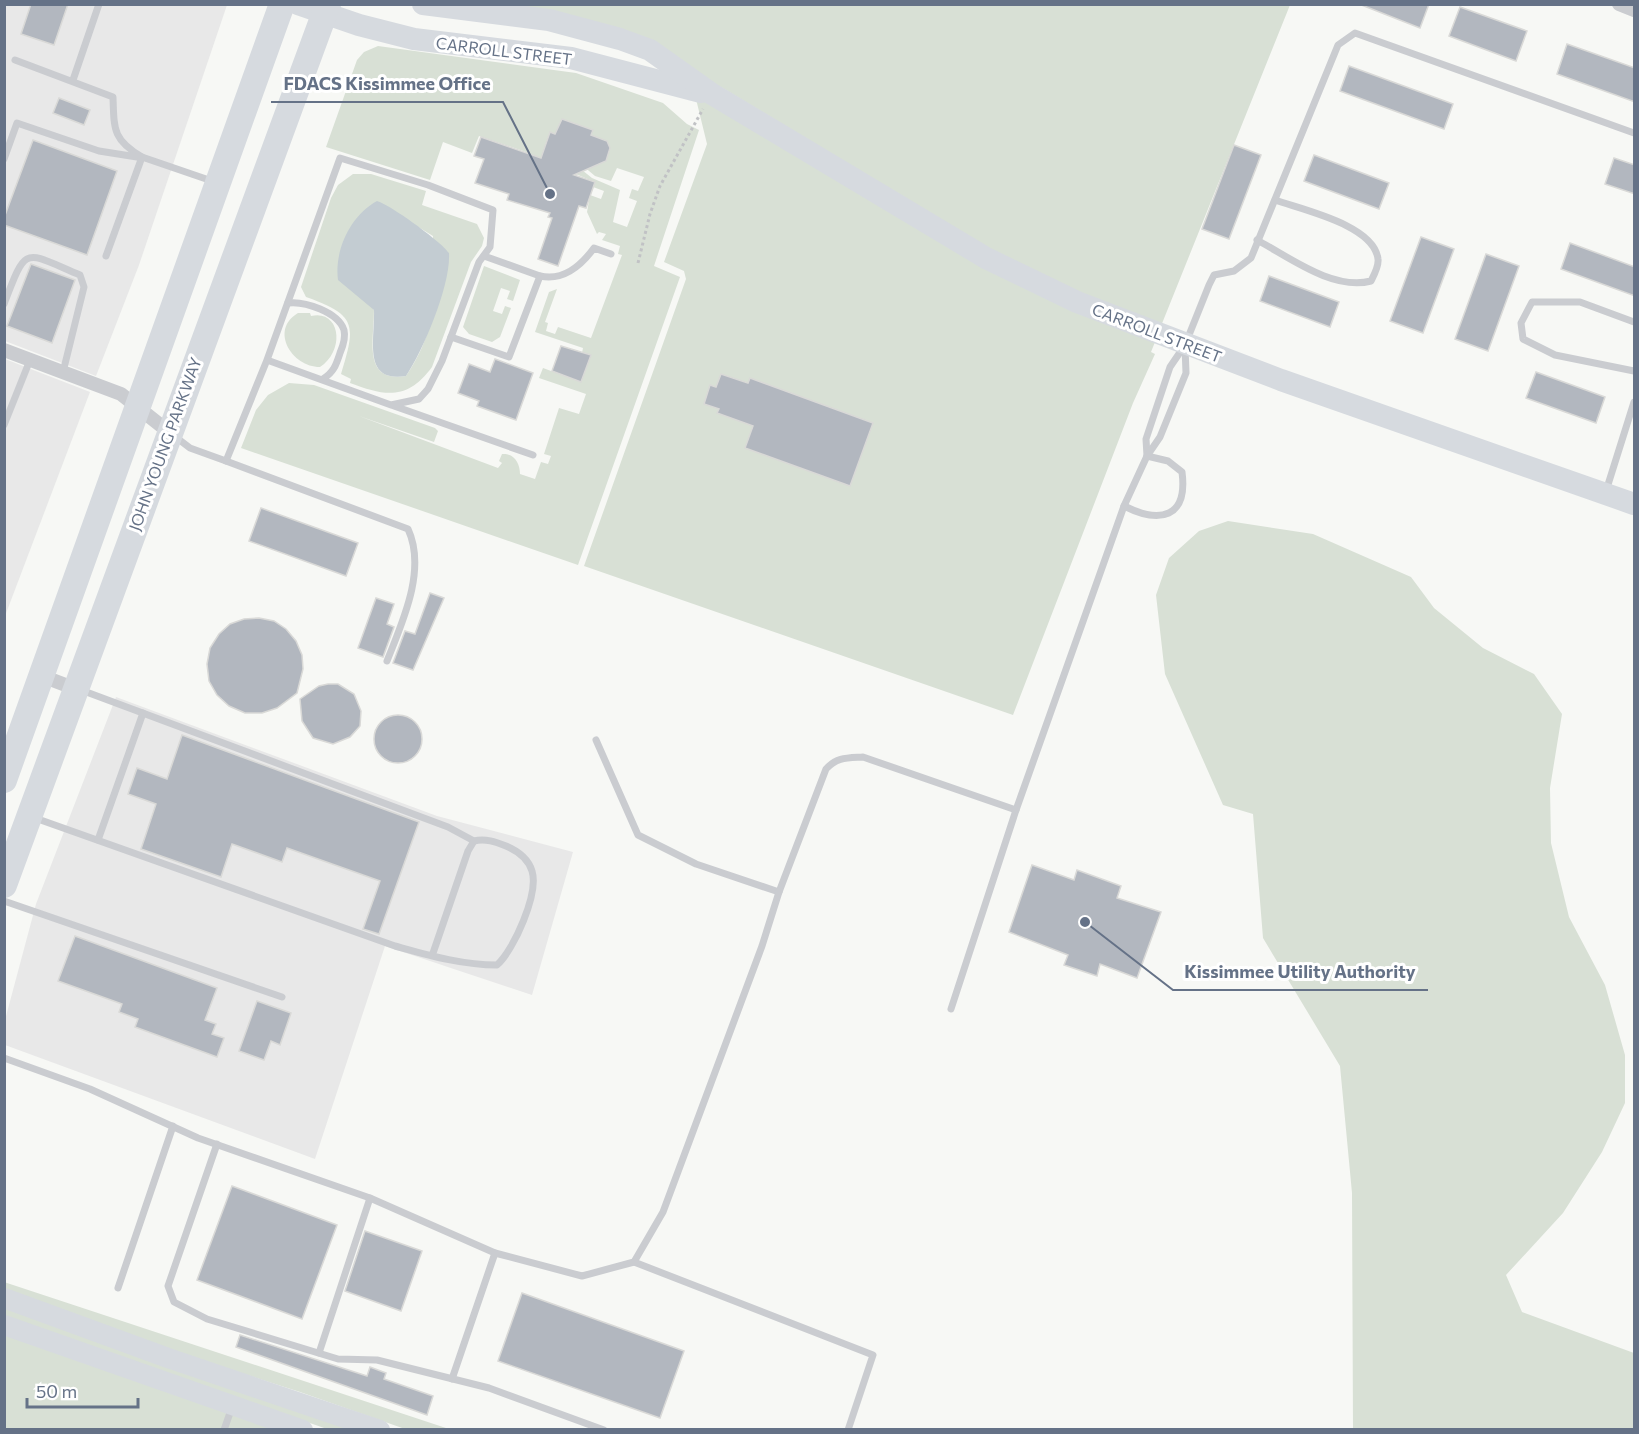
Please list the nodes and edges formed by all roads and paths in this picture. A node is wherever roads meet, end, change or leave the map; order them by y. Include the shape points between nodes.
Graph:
1 (99, 4) edge
2 (282, 4) edge
3 (298, 4) edge
4 (423, 4) edge
5 (1619, 4) edge
6 (326, 9) edge
7 (1635, 9) edge
8 (15, 60) dead end
9 (73, 80) junction
10 (712, 94) junction
11 (1635, 134) edge
12 (142, 157) junction
13 (4, 159) edge
14 (218, 183) junction
15 (1275, 200) junction
16 (1257, 240) junction
17 (611, 254) dead end
18 (106, 256) dead end
19 (484, 256) junction
20 (638, 263) dead end
21 (540, 276) junction
22 (288, 303) junction
23 (4, 304) edge
24 (1635, 322) edge
25 (451, 337) junction
26 (1185, 345) junction
27 (4, 350) edge
28 (30, 360) junction
29 (267, 360) junction
30 (1635, 371) edge
31 (63, 372) junction
32 (323, 379) junction
33 (1635, 402) edge
34 (391, 405) junction
35 (138, 407) junction
36 (4, 425) edge
37 (169, 432) junction
38 (533, 455) dead end
39 (1147, 456) junction
40 (226, 461) junction
41 (1605, 494) junction
42 (1635, 504) edge
43 (1125, 506) junction
44 (387, 661) dead end
45 (42, 676) junction
46 (76, 688) junction
47 (143, 713) junction
48 (596, 740) dead end
49 (4, 780) edge
50 (1016, 810) junction
51 (30, 816) junction
52 (98, 840) junction
53 (474, 841) junction
54 (4, 885) edge
55 (778, 892) junction
56 (4, 901) edge
57 (432, 956) junction
58 (282, 997) dead end
59 (951, 1009) dead end
60 (4, 1058) edge
61 (173, 1126) junction
62 (218, 1144) junction
63 (369, 1198) junction
64 (495, 1253) junction
65 (634, 1262) junction
66 (118, 1288) dead end
67 (4, 1298) edge
68 (4, 1325) edge
69 (319, 1353) junction
70 (452, 1379) junction
71 (233, 1405) junction
72 (224, 1430) edge
73 (303, 1430) edge
74 (380, 1430) edge
75 (604, 1430) edge
76 (848, 1430) edge

1 - 9 lane
2 - 14 highway
3 - 6 main road, CARROLL STREET
4 - 10 main road, CARROLL STREET via 549,20 620,39 650,50
5 - 7 street
6 - 10 main road, CARROLL STREET via 414,39 571,58
6 - 37 highway, JOHN YOUNG PARKWAY
8 - 9 lane
9 - 12 lane via 112,97 115,133 123,146
10 - 20 path via 660,186
10 - 26 main road, CARROLL STREET via 986,258 1077,302
11 - 15 lane via 1355,33 1338,45
12 - 13 lane via 99,151 17,123
12 - 14 lane
12 - 18 lane
14 - 35 highway
15 - 16 lane
15 - 16 lane via 1347,225 1374,246 1379,261 1371,281 1360,284 1323,275
16 - 26 lane via 1251,258 1234,271 1214,275
17 - 21 lane via 594,248 566,276
19 - 21 lane
19 - 22 lane via 490,247 493,210 340,158
19 - 25 lane
21 - 25 lane via 509,357
22 - 29 lane
22 - 32 lane via 322,310 338,320 344,330 333,372
23 - 31 lane via 26,258 37,257 80,275 84,288
24 - 30 lane via 1580,302 1532,302 1521,322 1523,339 1555,355
25 - 34 lane via 428,389 419,399
26 - 39 lane via 1170,367 1146,439
26 - 39 lane via 1186,373 1160,437
26 - 41 main road, CARROLL STREET
27 - 28 street
28 - 31 street
28 - 36 lane
29 - 32 lane
29 - 40 lane
31 - 35 street via 121,394
32 - 34 lane
33 - 41 lane
34 - 38 lane
35 - 37 street
35 - 45 highway
37 - 40 lane via 190,448
37 - 46 highway, JOHN YOUNG PARKWAY
39 - 43 lane
39 - 43 lane via 1168,461 1182,472 1184,490 1179,506 1165,516 1144,516
40 - 44 lane via 408,529 414,548 411,596
41 - 42 main road, CARROLL STREET
43 - 50 lane
45 - 46 street
45 - 49 highway
46 - 47 lane
46 - 51 highway, JOHN YOUNG PARKWAY
47 - 52 lane
47 - 53 lane via 448,827
48 - 55 lane via 638,835 696,864
50 - 55 lane via 886,763 863,757 837,759 826,769
50 - 59 lane
51 - 52 lane
51 - 54 highway, JOHN YOUNG PARKWAY
52 - 57 lane
53 - 57 lane
53 - 57 lane via 482,839 515,850 530,864 534,885 519,928 512,947 496,964 469,964
55 - 65 lane via 762,946 663,1212
56 - 58 lane
60 - 61 lane via 90,1089
61 - 62 lane
61 - 66 lane
62 - 63 lane
62 - 69 lane via 168,1286 174,1302 207,1319
63 - 64 lane
63 - 69 lane
64 - 65 lane via 582,1276
64 - 70 lane
65 - 76 lane via 873,1355
67 - 74 street
68 - 71 street
69 - 70 lane via 338,1359 377,1360
70 - 75 lane via 489,1388
71 - 72 lane
71 - 73 street

